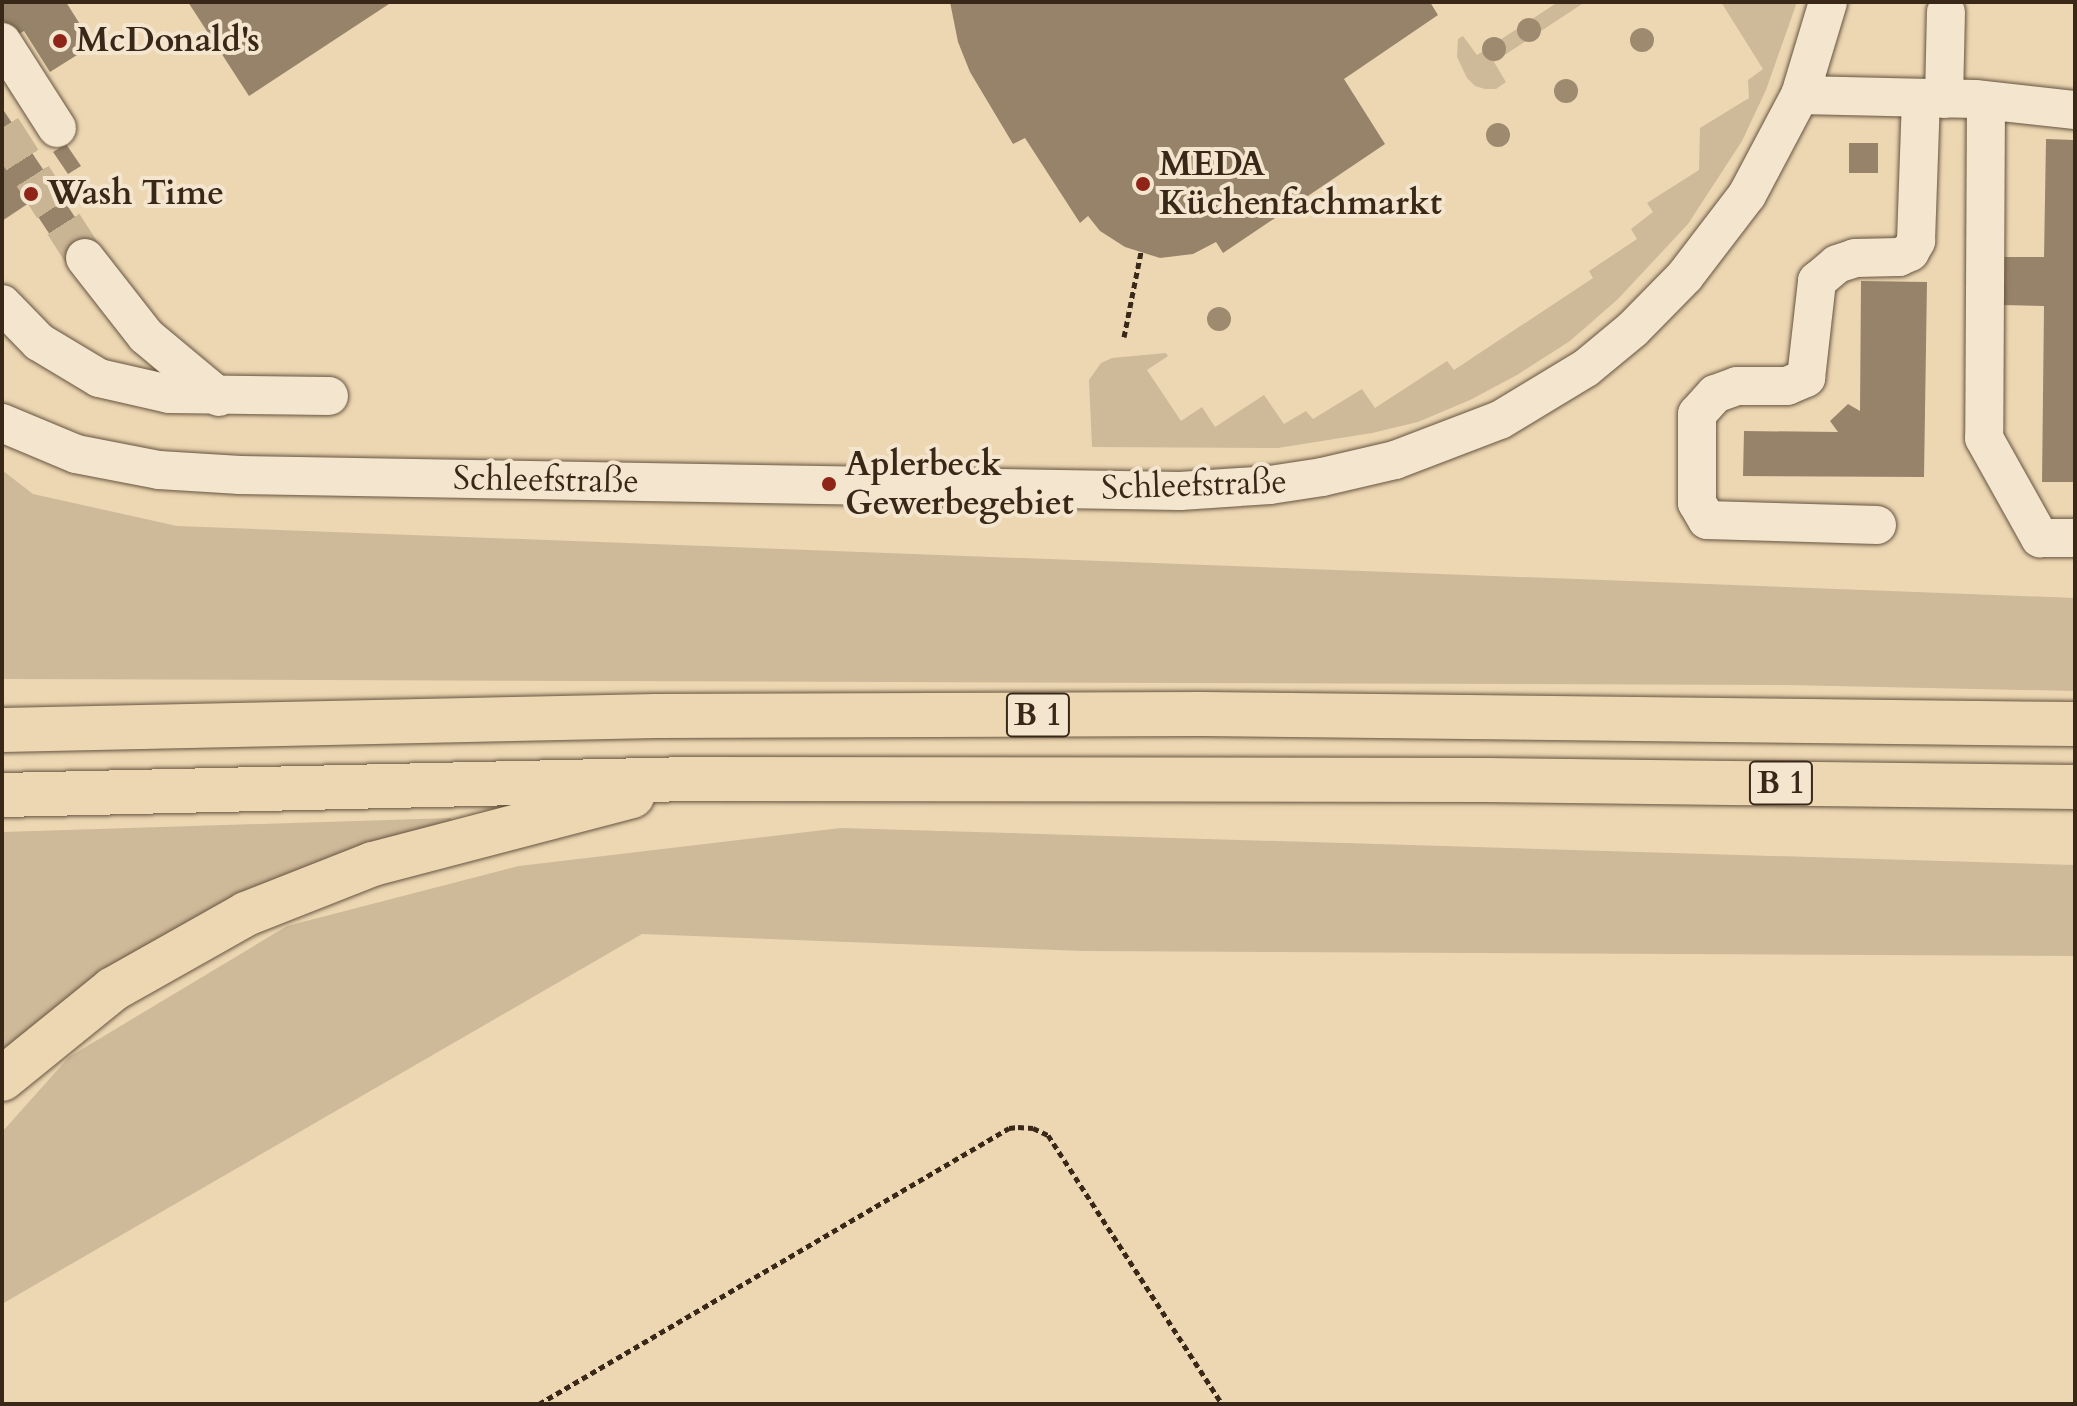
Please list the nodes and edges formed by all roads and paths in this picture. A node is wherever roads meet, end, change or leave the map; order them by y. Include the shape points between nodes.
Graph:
1 (1828, 2) edge
2 (1946, 12) dead end
3 (2, 42) edge
4 (1800, 95) junction
5 (1932, 99) junction
6 (1986, 101) junction
7 (2075, 110) edge
8 (57, 128) dead end
9 (1141, 252) dead end
10 (85, 258) tunnel mouth
11 (2, 304) edge
12 (1124, 337) dead end
13 (329, 396) dead end
14 (219, 397) junction
15 (2, 423) edge
16 (1877, 525) dead end
17 (2075, 538) edge
18 (2075, 724) edge
19 (2, 730) edge
20 (692, 779) junction
21 (2075, 787) edge
22 (2, 795) edge
23 (2, 1079) edge
24 (539, 1404) edge
25 (1222, 1404) edge

1 - 4 street, Schleefstraße
2 - 5 street
3 - 8 street
4 - 5 street
4 - 15 street, Schleefstraße via 1747,195 1715,240 1633,329 1586,368 1500,420 1395,460 1322,477 1180,491 240,475 159,470 76,454
5 - 6 street
5 - 16 street via 1916,241 1910,252 1855,258 1837,264 1817,281 1806,378 1787,386 1737,386 1715,394 1697,414 1697,503 1707,520
6 - 7 street
6 - 17 street via 1984,438 2040,538
9 - 12 path
10 - 14 street via 146,336
11 - 14 street via 39,342 99,378 169,394
13 - 14 street
18 - 19 highway, B 1 via 1186,714 641,716
20 - 21 highway, B 1
20 - 22 highway, B 1
20 - 23 highway via 373,864 246,914 113,989
24 - 25 path via 1009,1128 1033,1128 1048,1135

